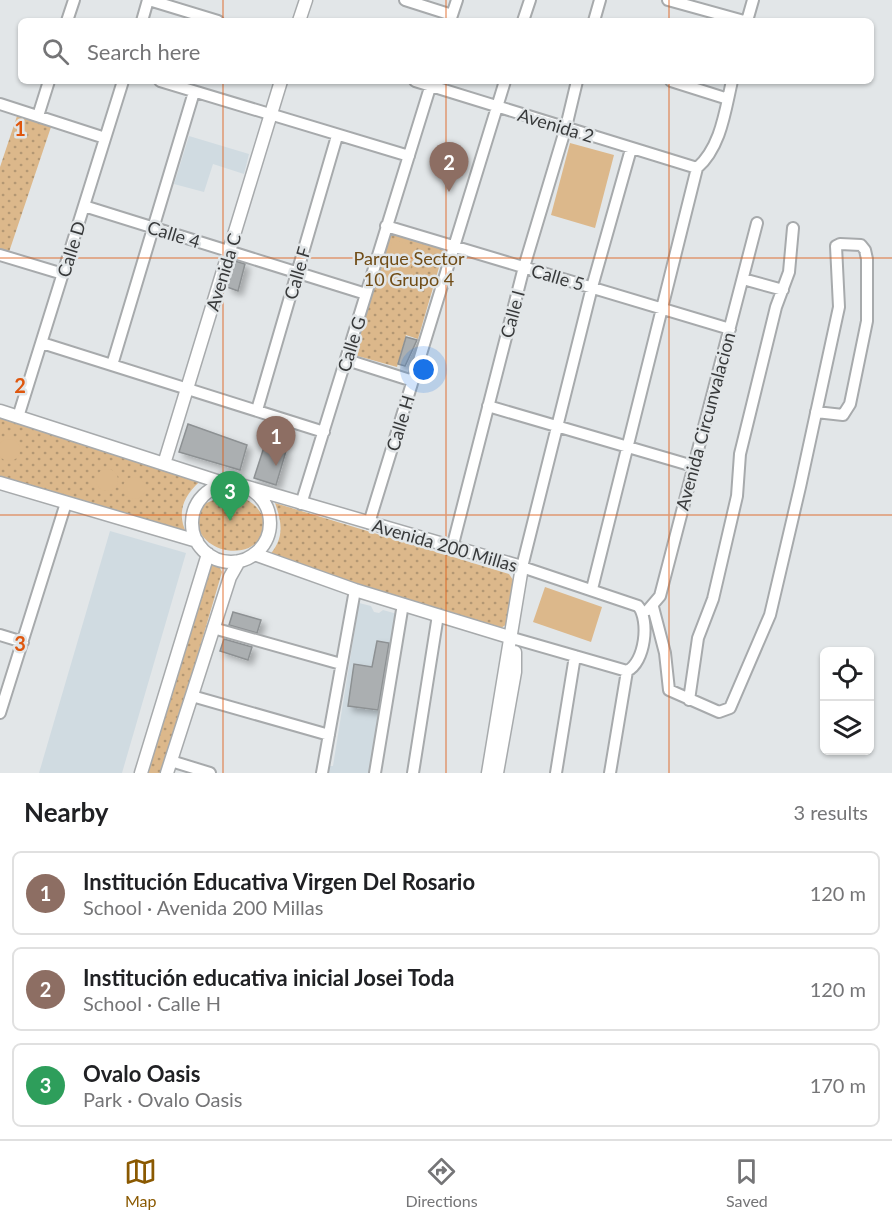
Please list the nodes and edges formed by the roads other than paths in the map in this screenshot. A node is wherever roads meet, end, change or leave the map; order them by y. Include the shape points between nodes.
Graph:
1 (74, 0) edge
2 (149, 0) edge
3 (306, 0) edge
4 (405, 0) edge
5 (457, 0) edge
6 (530, 0) edge
7 (600, 0) edge
8 (753, 0) edge
9 (676, 1) edge
10 (69, 18) edge
11 (143, 18) edge
12 (208, 18) edge
13 (300, 18) edge
14 (451, 18) edge
15 (524, 18) edge
16 (595, 18) edge
17 (736, 18) edge
18 (747, 18) edge
19 (48, 84) edge
20 (122, 84) edge
21 (169, 84) edge
22 (280, 84) edge
23 (431, 84) edge
24 (434, 84) edge
25 (504, 84) edge
26 (576, 84) edge
27 (680, 84) edge
28 (731, 84) edge
29 (194, 92) junction
30 (728, 99) junction
31 (0, 104) edge
32 (497, 106) junction
33 (271, 115) junction
34 (38, 116) junction
35 (566, 127) junction
36 (337, 136) junction
37 (105, 138) junction
38 (631, 149) junction
39 (409, 156) junction
40 (697, 168) junction
41 (84, 206) junction
42 (758, 223) dead end
43 (386, 226) junction
44 (153, 228) junction
45 (793, 228) dead end
46 (453, 247) junction
47 (229, 251) junction
48 (0, 255) edge
49 (524, 267) junction
50 (297, 273) junction
51 (63, 274) junction
52 (743, 279) junction
53 (592, 287) junction
54 (783, 290) junction
55 (366, 294) junction
56 (661, 307) junction
57 (730, 328) junction
58 (42, 343) junction
59 (347, 360) junction
60 (112, 365) junction
61 (413, 381) junction
62 (187, 388) junction
63 (488, 406) junction
64 (257, 410) junction
65 (0, 411) edge
66 (816, 412) junction
67 (18, 417) junction
68 (557, 425) junction
69 (324, 432) junction
70 (627, 447) junction
71 (164, 464) junction
72 (693, 466) junction
73 (0, 483) edge
74 (227, 484) junction
75 (244, 486) junction
76 (66, 503) junction
77 (301, 504) junction
78 (369, 523) junction
79 (197, 541) junction
80 (452, 548) junction
81 (208, 554) junction
82 (254, 554) junction
83 (239, 561) junction
84 (522, 567) junction
85 (592, 589) junction
86 (355, 590) junction
87 (403, 604) junction
88 (648, 609) junction
89 (438, 615) junction
90 (213, 628) junction
91 (0, 635) edge
92 (509, 637) junction
93 (23, 642) junction
94 (575, 656) junction
95 (341, 664) junction
96 (627, 671) junction
97 (192, 696) junction
98 (689, 700) junction
99 (0, 713) edge
100 (329, 735) junction
101 (169, 767) edge
102 (141, 773) edge
103 (210, 773) edge
104 (322, 773) edge
105 (375, 773) edge
106 (413, 773) edge
107 (488, 773) edge
108 (497, 773) edge
109 (556, 773) edge
110 (610, 773) edge

1 - 10 street
2 - 11 street
2 - 12 street
3 - 13 street
4 - 14 street
5 - 14 street
6 - 15 street
7 - 16 street
8 - 18 street
9 - 17 street
19 - 34 street
20 - 37 street, Calle D
21 - 29 street
22 - 33 street, Avenida C
23 - 39 street, Calle G
24 - 32 street, Avenida 2
25 - 32 street, Calle H
26 - 35 street, Calle I
27 - 30 street
28 - 30 street
29 - 33 street
29 - 44 street
30 - 40 street via 714,147
31 - 34 street
32 - 35 street, Avenida 2
32 - 46 street, Calle H
33 - 36 street
33 - 47 street, Avenida C
34 - 37 street
35 - 38 street, Avenida 2
35 - 49 street, Calle I
36 - 39 street
36 - 50 street, Calle F
37 - 41 street, Calle D
38 - 40 street, Avenida 2
38 - 53 street
39 - 43 street, Calle G
40 - 56 street
41 - 44 street, Calle 4
41 - 51 street, Calle D
42 - 52 street, Avenida Circunvalacion
43 - 46 street, Calle 5
43 - 55 street, Calle G
44 - 47 street, Calle 4
44 - 60 street
45 - 54 street via 789,272
46 - 49 street, Calle 5
46 - 61 street, Calle H
47 - 50 street, Calle 4
47 - 62 street, Avenida C
48 - 51 street
49 - 53 street, Calle 5
49 - 63 street, Calle I
50 - 55 street, Calle 4
50 - 64 street, Calle F
51 - 58 street, Calle D
52 - 54 street
52 - 57 street, Avenida Circunvalacion
53 - 56 street, Calle 5
53 - 68 street
54 - 98 street via 740,454 737,496 713,599 698,638
55 - 59 street, Calle G
56 - 57 street, Calle 5
56 - 70 street
57 - 72 street, Avenida Circunvalacion
58 - 60 street
58 - 67 street, Calle D
59 - 61 street
59 - 69 street, Calle G
60 - 62 street
61 - 78 street, Calle H
62 - 64 street
62 - 71 street, Avenida C
63 - 68 street
63 - 80 street, Calle I
64 - 69 street
65 - 67 street
66 - 66 street via 839,307 836,246 861,245 867,259 867,321 850,404 843,415
66 - 98 street via 770,615 733,704 719,712
67 - 71 street
68 - 70 street
68 - 84 street
69 - 77 street, Calle G
70 - 72 street
70 - 85 street
71 - 74 street
72 - 88 street, Avenida Circunvalacion via 660,596
73 - 76 street
74 - 75 street
74 - 79 street via 205,494 195,508 193,525
75 - 77 street, Avenida 200 Millas
75 - 82 street via 263,501 269,517 268,533
76 - 79 street
76 - 93 street
77 - 78 street, Avenida 200 Millas
78 - 80 street, Avenida 200 Millas
79 - 81 street
80 - 84 street, Avenida 200 Millas
81 - 83 street via 223,561
81 - 102 street
82 - 83 street
82 - 86 street
83 - 90 street
84 - 85 street, Avenida 200 Millas
84 - 92 street
85 - 88 street, Avenida 200 Millas
86 - 87 street
86 - 95 street
87 - 89 street
87 - 105 street
88 - 96 street via 639,660
88 - 98 street via 665,653 669,690
89 - 92 street
89 - 106 street
90 - 95 street
90 - 97 street
91 - 93 street
92 - 94 street
92 - 107 street
92 - 108 street via 515,650 514,672
93 - 99 street
94 - 96 street
94 - 109 street
95 - 100 street
96 - 110 street
97 - 100 street
97 - 101 street
100 - 104 street
101 - 103 street

